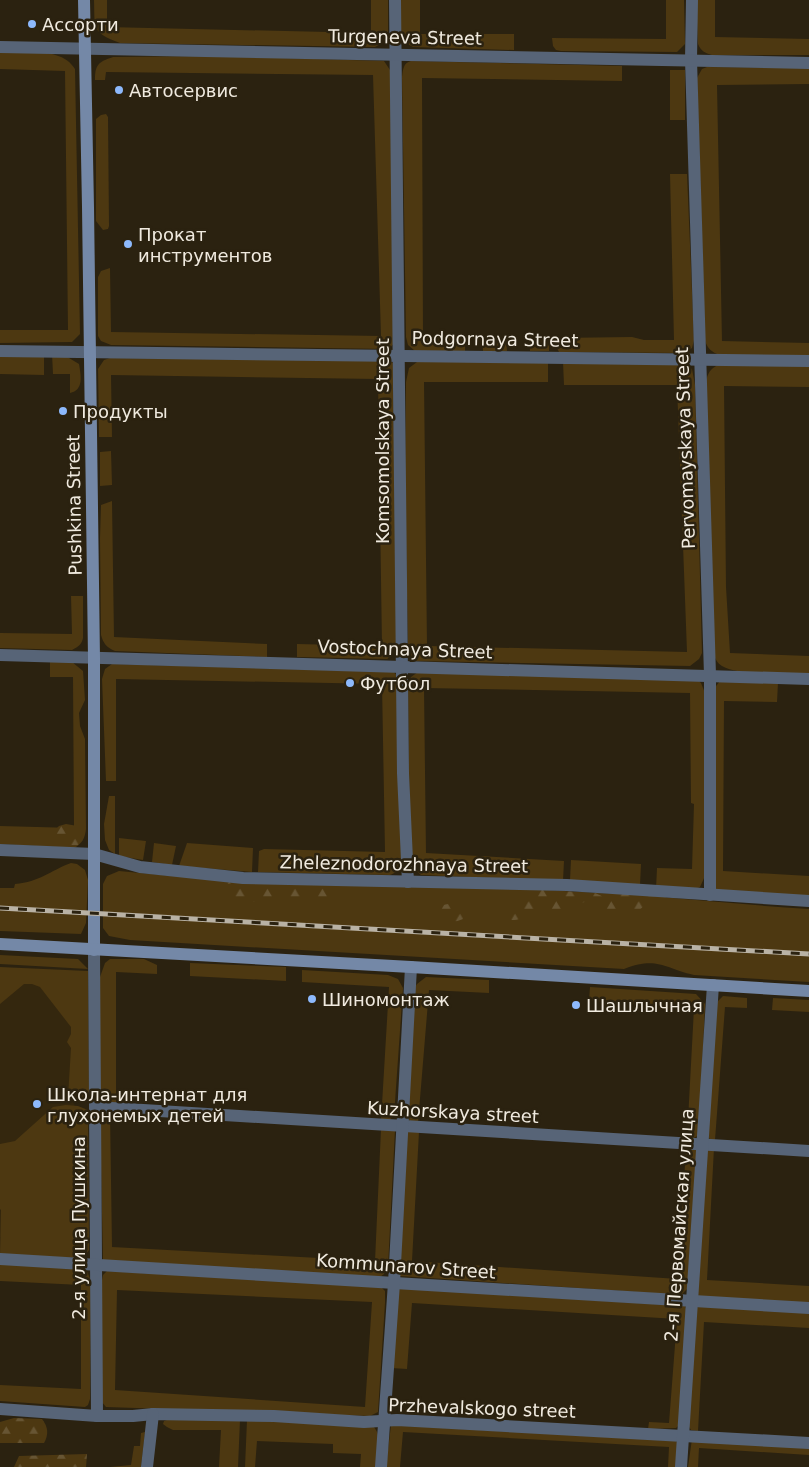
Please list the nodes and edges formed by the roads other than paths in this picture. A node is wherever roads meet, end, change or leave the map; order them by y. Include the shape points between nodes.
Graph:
1 (84, 0) edge
2 (395, 0) edge
3 (692, 0) edge
4 (0, 47) edge
5 (84, 49) junction
6 (396, 54) junction
7 (691, 60) junction
8 (809, 63) edge
9 (0, 351) edge
10 (90, 352) junction
11 (399, 356) junction
12 (700, 359) junction
13 (809, 361) edge
14 (0, 655) edge
15 (94, 658) junction
16 (402, 666) junction
17 (710, 675) junction
18 (809, 679) edge
19 (0, 850) edge
20 (94, 854) junction
21 (408, 882) junction
22 (710, 895) junction
23 (809, 901) edge
24 (0, 944) edge
25 (94, 950) junction
26 (411, 967) junction
27 (713, 985) junction
28 (809, 991) edge
29 (95, 1108) junction
30 (402, 1126) junction
31 (702, 1144) junction
32 (809, 1151) edge
33 (0, 1260) edge
34 (95, 1265) junction
35 (394, 1283) junction
36 (691, 1302) junction
37 (809, 1308) edge
38 (0, 1409) edge
39 (153, 1414) junction
40 (97, 1416) junction
41 (384, 1421) junction
42 (683, 1436) junction
43 (809, 1443) edge
44 (147, 1467) edge
45 (381, 1467) edge
46 (681, 1467) edge

1 - 5 main road, Pushkina Street
2 - 6 street, Komsomolskaya Street
3 - 7 street, Pervomayskaya Street
4 - 5 street, Turgeneva Street
5 - 6 street, Turgeneva Street
5 - 10 main road, Pushkina Street
6 - 7 street, Turgeneva Street
6 - 11 street, Komsomolskaya Street
7 - 8 street, Turgeneva Street
7 - 12 street, Pervomayskaya Street
9 - 10 street, Podgornaya Street
10 - 11 street, Podgornaya Street
10 - 15 main road, Pushkina Street
11 - 12 street, Podgornaya Street
11 - 16 street, Komsomolskaya Street
12 - 13 street, Podgornaya Street
12 - 17 street, Pervomayskaya Street
14 - 15 street, Vostochnaya Street
15 - 16 street, Vostochnaya Street
15 - 20 main road, Pushkina Street
16 - 17 street, Vostochnaya Street
16 - 21 street, Komsomolskaya Street
17 - 18 street, Vostochnaya Street
17 - 22 street, Pervomayskaya Street
19 - 20 street, Zheleznodorozhnaya Street
20 - 21 street, Zheleznodorozhnaya Street via 140,867 243,878
20 - 25 main road, Pushkina Street
21 - 22 street, Zheleznodorozhnaya Street via 567,885
22 - 23 street, Zheleznodorozhnaya Street
24 - 25 main road
25 - 26 main road
25 - 29 street, 2-я улица Пушкина
26 - 27 main road
26 - 30 street
27 - 28 main road
27 - 31 street, 2-я Первомайская улица
29 - 30 street, Kuzhorskaya street
29 - 34 street, 2-я улица Пушкина
30 - 31 street, Kuzhorskaya street
30 - 35 street
31 - 32 street, Kuzhorskaya street
31 - 36 street, 2-я Первомайская улица
33 - 34 street, Kommunarov Street
34 - 35 street, Kommunarov Street
34 - 40 street, 2-я улица Пушкина
35 - 36 street, Kommunarov Street
35 - 41 street
36 - 37 street, Kommunarov Street
36 - 42 street, 2-я Первомайская улица
38 - 40 street, Przhevalskogo street
39 - 40 street, Przhevalskogo street
39 - 41 street, Przhevalskogo street
39 - 44 street
41 - 42 street, Przhevalskogo street
41 - 45 street
42 - 43 street, Przhevalskogo street
42 - 46 street, 2-я Первомайская улица

